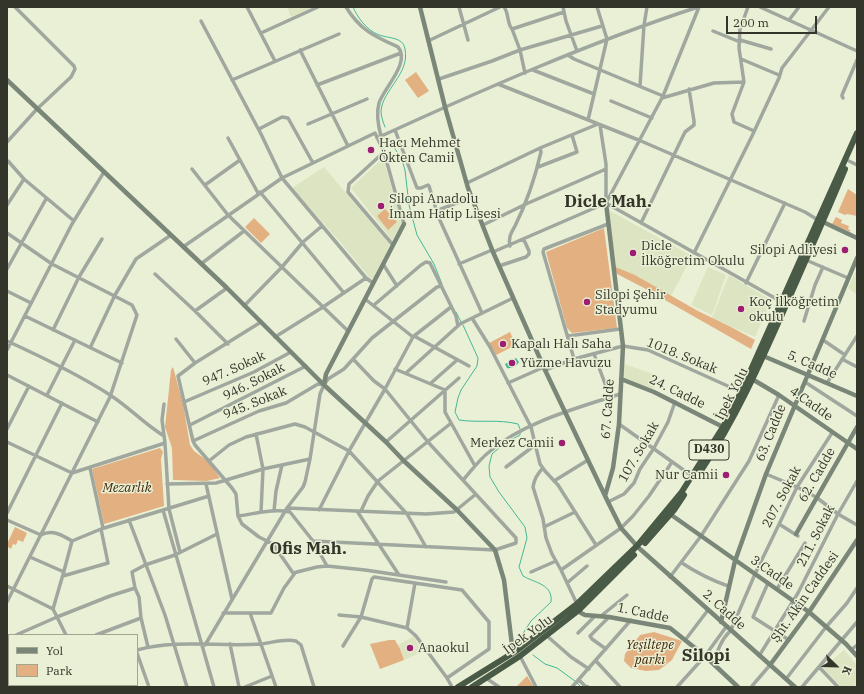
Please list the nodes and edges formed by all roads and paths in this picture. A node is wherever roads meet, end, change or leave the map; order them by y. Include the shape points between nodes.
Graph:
1 (15, 7) edge
2 (247, 7) edge
3 (318, 7) edge
4 (346, 7) edge
5 (420, 7) edge
6 (460, 7) edge
7 (500, 7) edge
8 (504, 7) edge
9 (563, 7) edge
10 (597, 7) edge
11 (647, 7) edge
12 (699, 7) edge
13 (748, 7) edge
14 (760, 7) edge
15 (774, 7) edge
16 (799, 7) edge
17 (830, 7) edge
18 (564, 12) junction
19 (772, 12) junction
20 (789, 20) junction
21 (200, 21) dead end
22 (464, 23) junction
23 (644, 25) junction
24 (602, 26) junction
25 (512, 29) junction
26 (811, 30) junction
27 (713, 31) dead end
28 (261, 33) junction
29 (339, 34) dead end
30 (571, 35) junction
31 (606, 39) junction
32 (468, 40) dead end
33 (428, 41) junction
34 (740, 41) junction
35 (771, 49) dead end
36 (300, 50) junction
37 (520, 50) junction
38 (857, 51) edge
39 (577, 52) junction
40 (401, 53) junction
41 (568, 55) junction
42 (741, 59) junction
43 (857, 60) edge
44 (276, 61) junction
45 (599, 69) junction
46 (533, 70) junction
47 (525, 73) junction
48 (780, 75) junction
49 (438, 79) junction
50 (7, 80) edge
51 (232, 80) junction
52 (744, 82) junction
53 (498, 84) junction
54 (318, 85) junction
55 (640, 86) junction
56 (689, 89) junction
57 (594, 94) junction
58 (663, 97) junction
59 (844, 98) dead end
60 (367, 99) dead end
61 (611, 101) dead end
62 (445, 107) junction
63 (37, 109) junction
64 (332, 114) junction
65 (652, 118) junction
66 (588, 120) junction
67 (308, 124) dead end
68 (599, 125) junction
69 (259, 129) junction
70 (396, 130) junction
71 (754, 131) junction
72 (857, 133) edge
73 (572, 135) junction
74 (379, 137) junction
75 (228, 138) dead end
76 (640, 141) junction
77 (7, 142) edge
78 (857, 144) edge
79 (348, 146) junction
80 (540, 148) junction
81 (384, 152) junction
82 (673, 155) junction
83 (240, 160) junction
84 (8, 161) dead end
85 (849, 161) junction
86 (313, 163) junction
87 (857, 165) edge
88 (538, 167) junction
89 (192, 169) dead end
90 (606, 169) junction
91 (104, 172) junction
92 (282, 178) junction
93 (24, 179) junction
94 (730, 180) junction
95 (467, 183) junction
96 (204, 185) junction
97 (259, 192) junction
98 (472, 197) junction
99 (46, 199) junction
100 (606, 203) junction
101 (784, 203) junction
102 (526, 204) junction
103 (7, 205) edge
104 (436, 212) junction
105 (228, 215) junction
106 (74, 221) junction
107 (820, 221) junction
108 (641, 223) junction
109 (404, 224) joint
110 (608, 224) junction
111 (483, 225) junction
112 (322, 226) junction
113 (244, 231) junction
114 (7, 233) edge
115 (171, 235) junction
116 (857, 238) edge
117 (102, 239) dead end
118 (524, 240) junction
119 (303, 242) junction
120 (21, 243) junction
121 (393, 245) junction
122 (183, 246) junction
123 (510, 246) junction
124 (493, 251) junction
125 (694, 253) junction
126 (857, 258) edge
127 (806, 260) junction
128 (52, 264) junction
129 (202, 264) junction
130 (383, 264) junction
131 (459, 264) junction
132 (499, 266) junction
133 (282, 267) junction
134 (823, 267) junction
135 (7, 269) edge
136 (155, 274) dead end
137 (79, 277) junction
138 (366, 278) junction
139 (848, 278) junction
140 (373, 283) junction
141 (746, 283) junction
142 (397, 286) junction
143 (441, 286) junction
144 (227, 288) junction
145 (7, 290) edge
146 (344, 293) junction
147 (115, 295) junction
148 (513, 298) junction
149 (365, 299) junction
150 (782, 302) junction
151 (31, 304) junction
152 (374, 305) junction
153 (244, 306) junction
154 (323, 307) junction
155 (451, 307) junction
156 (195, 311) junction
157 (482, 313) junction
158 (25, 316) junction
159 (472, 318) junction
160 (804, 321) dead end
161 (261, 322) junction
162 (394, 322) junction
163 (459, 325) junction
164 (620, 329) junction
165 (53, 330) junction
166 (348, 331) junction
167 (568, 336) junction
168 (857, 336) edge
169 (275, 337) junction
170 (413, 337) junction
171 (176, 339) dead end
172 (75, 340) junction
173 (823, 340) junction
174 (9, 342) edge
175 (228, 344) junction
176 (91, 346) dead end
177 (622, 346) junction
178 (434, 348) junction
179 (7, 350) edge
180 (291, 352) junction
181 (594, 354) junction
182 (761, 355) junction
183 (845, 355) junction
184 (353, 359) junction
185 (574, 359) junction
186 (842, 359) junction
187 (458, 360) junction
188 (122, 362) junction
189 (195, 363) junction
190 (306, 366) junction
191 (469, 366) dead end
192 (61, 367) junction
193 (857, 367) edge
194 (544, 368) junction
195 (395, 369) junction
196 (406, 373) junction
197 (7, 375) edge
198 (808, 375) junction
199 (458, 378) dead end
200 (621, 379) junction
201 (752, 379) junction
202 (805, 382) junction
203 (431, 383) junction
204 (508, 383) junction
205 (827, 383) junction
206 (324, 384) junction
207 (29, 386) junction
208 (385, 389) junction
209 (445, 390) junction
210 (741, 392) junction
211 (620, 394) junction
212 (856, 394) edge
213 (47, 395) junction
214 (779, 395) junction
215 (111, 396) junction
216 (610, 397) junction
217 (184, 402) junction
218 (675, 402) junction
219 (62, 403) junction
220 (164, 404) dead end
221 (794, 406) junction
222 (565, 411) junction
223 (857, 416) edge
224 (410, 421) junction
225 (98, 422) junction
226 (365, 422) junction
227 (450, 424) junction
228 (619, 424) junction
229 (190, 425) junction
230 (530, 427) junction
231 (723, 427) junction
232 (857, 427) edge
233 (7, 429) edge
234 (314, 431) junction
235 (832, 433) junction
236 (256, 434) junction
237 (164, 436) junction
238 (193, 441) junction
239 (7, 442) edge
240 (386, 442) junction
241 (428, 442) junction
242 (165, 443) junction
243 (848, 443) junction
244 (535, 445) junction
245 (654, 448) junction
246 (857, 449) edge
247 (349, 451) junction
248 (35, 456) junction
249 (310, 459) junction
250 (588, 460) junction
251 (209, 461) junction
252 (404, 461) junction
253 (672, 462) junction
254 (282, 465) junction
255 (475, 466) junction
256 (90, 468) junction
257 (506, 468) dead end
258 (543, 468) junction
259 (263, 469) junction
260 (72, 473) junction
261 (766, 474) junction
262 (692, 476) junction
263 (464, 479) junction
264 (226, 480) junction
265 (378, 481) junction
266 (554, 481) junction
267 (857, 481) edge
268 (167, 484) junction
269 (206, 484) junction
270 (797, 487) junction
271 (476, 494) junction
272 (209, 496) junction
273 (605, 496) junction
274 (816, 497) junction
275 (608, 502) junction
276 (169, 509) junction
277 (287, 509) junction
278 (163, 510) junction
279 (319, 510) junction
280 (457, 510) junction
281 (359, 511) junction
282 (261, 512) junction
283 (274, 512) junction
284 (575, 512) junction
285 (7, 513) edge
286 (407, 514) junction
287 (670, 514) junction
288 (838, 514) junction
289 (238, 516) junction
290 (7, 520) edge
291 (129, 520) junction
292 (779, 524) junction
293 (857, 525) edge
294 (544, 527) junction
295 (102, 528) junction
296 (621, 528) junction
297 (217, 534) junction
298 (41, 535) junction
299 (797, 535) joint
300 (701, 536) junction
301 (857, 540) edge
302 (72, 541) junction
303 (267, 541) junction
304 (313, 541) junction
305 (805, 543) dead end
306 (379, 545) junction
307 (596, 545) junction
308 (426, 547) junction
309 (638, 548) junction
310 (494, 550) junction
311 (180, 552) junction
312 (175, 555) junction
313 (30, 557) junction
314 (556, 561) junction
315 (735, 561) junction
316 (682, 563) junction
317 (145, 565) junction
318 (327, 566) junction
319 (587, 566) dead end
320 (561, 570) junction
321 (531, 572) dead end
322 (295, 573) junction
323 (63, 574) junction
324 (755, 574) junction
325 (398, 575) junction
326 (670, 576) junction
327 (446, 582) dead end
328 (415, 583) junction
329 (567, 583) junction
330 (768, 583) junction
331 (7, 586) edge
332 (728, 586) junction
333 (135, 588) junction
334 (857, 588) edge
335 (13, 589) junction
336 (777, 589) junction
337 (627, 595) dead end
338 (232, 599) junction
339 (793, 601) junction
340 (7, 602) edge
341 (578, 607) junction
342 (53, 609) junction
343 (708, 610) junction
344 (809, 612) junction
345 (223, 613) junction
346 (250, 613) junction
347 (339, 615) dead end
348 (598, 616) junction
349 (56, 617) junction
350 (361, 617) junction
351 (609, 617) junction
352 (141, 618) junction
353 (631, 620) junction
354 (721, 622) junction
355 (857, 622) edge
356 (726, 627) junction
357 (826, 627) junction
358 (407, 628) junction
359 (730, 630) junction
360 (774, 631) junction
361 (578, 633) dead end
362 (18, 634) edge
363 (65, 634) edge
364 (99, 634) edge
365 (547, 636) junction
366 (686, 639) junction
367 (788, 640) junction
368 (842, 640) junction
369 (173, 644) junction
370 (203, 644) junction
371 (230, 644) junction
372 (260, 644) junction
373 (857, 645) edge
374 (343, 646) dead end
375 (148, 647) junction
376 (606, 649) junction
377 (851, 650) junction
378 (138, 651) edge
379 (138, 654) edge
380 (518, 654) junction
381 (705, 656) junction
382 (759, 656) junction
383 (857, 656) edge
384 (596, 661) junction
385 (715, 665) junction
386 (770, 665) junction
387 (818, 667) junction
388 (590, 669) junction
389 (272, 676) junction
390 (447, 678) junction
391 (486, 678) junction
392 (786, 679) junction
393 (579, 681) junction
394 (251, 686) edge
395 (573, 686) edge
396 (752, 686) edge
397 (149, 687) edge
398 (187, 687) edge
399 (214, 687) edge
400 (239, 687) edge
401 (245, 687) edge
402 (276, 687) edge
403 (314, 687) edge
404 (452, 687) edge
405 (458, 687) edge
406 (472, 687) edge
407 (498, 687) edge
408 (536, 687) edge
409 (588, 687) edge
410 (619, 687) edge
411 (679, 687) edge
412 (738, 687) edge
413 (795, 687) edge
414 (802, 687) edge
415 (838, 687) edge

1 - 63 street via 75,69 68,80
2 - 28 street
3 - 28 street
4 - 40 street via 354,20 367,32 398,47
5 - 33 street, 2. Cadde
6 - 22 street
7 - 22 street
8 - 25 street
9 - 18 street
10 - 24 street
11 - 23 street
12 - 23 street
12 - 58 street
13 - 34 street via 740,29
14 - 19 street
15 - 19 street
16 - 20 street
17 - 26 street
18 - 25 street
18 - 30 street
19 - 20 street
20 - 26 street
21 - 51 street
22 - 32 street
22 - 33 street
23 - 31 street
23 - 55 street
24 - 30 street
24 - 31 street
25 - 37 street
26 - 38 street
26 - 48 street via 782,68
27 - 34 street
28 - 44 street
29 - 36 street
30 - 37 street
30 - 39 street
31 - 39 street
31 - 45 street
33 - 49 street, 2. Cadde
34 - 35 street
34 - 42 street
36 - 44 street
36 - 54 street
37 - 47 street
37 - 49 street
39 - 41 street
40 - 54 street
40 - 74 street via 399,68 379,102
41 - 45 street
41 - 46 street
42 - 48 street
42 - 52 street
43 - 59 street via 842,95
44 - 51 street
45 - 55 street
45 - 57 street
46 - 47 street
46 - 57 street
47 - 53 street
48 - 71 street
49 - 62 street, 2. Cadde
50 - 63 street
51 - 69 street
52 - 56 street via 714,83
52 - 71 street via 732,119
53 - 62 street
53 - 66 street
54 - 64 street
55 - 58 street
56 - 58 street
56 - 82 street via 694,125 685,132
57 - 66 street
58 - 65 street
60 - 64 street
61 - 65 street
62 - 70 street
62 - 95 street, 2. Cadde
63 - 77 street
63 - 91 street
64 - 67 street
64 - 79 street
65 - 76 street
66 - 68 street
68 - 73 street
68 - 76 street
68 - 90 street
69 - 86 street via 282,117 288,118
69 - 92 street
70 - 74 street
70 - 104 street via 417,188 429,186
71 - 94 street
72 - 107 highway, D430
73 - 80 street
73 - 88 street via 577,152
74 - 79 street via 375,133
74 - 81 street
75 - 83 street
76 - 82 street
76 - 100 street
78 - 85 highway, İpek Yolu / D430
79 - 86 street
80 - 88 street
80 - 95 street
81 - 109 street
81 - 121 street via 349,184 348,192
82 - 94 street
82 - 108 street
83 - 96 street
83 - 97 street
84 - 93 street
85 - 87 street
85 - 107 highway, İpek Yolu / D430
86 - 92 street
88 - 102 street
89 - 96 street
90 - 100 street
90 - 102 street
91 - 106 street
91 - 115 street
92 - 97 street
92 - 112 street
93 - 99 street
93 - 103 street
94 - 101 street
94 - 125 street
95 - 98 street, 2. Cadde
96 - 105 street
97 - 105 street
97 - 119 street
98 - 104 street
98 - 111 street, 2. Cadde
99 - 106 street
99 - 120 street
100 - 108 street
100 - 110 street, 67. Cadde
100 - 118 street
101 - 107 street
101 - 141 street
102 - 111 street
102 - 123 street via 509,238
104 - 131 street
105 - 113 street
105 - 122 street
106 - 128 street
107 - 116 street
107 - 127 highway, İpek Yolu / D430
107 - 150 highway, D430
108 - 125 street
109 - 121 street
110 - 164 street, 67. Cadde
110 - 167 street via 544,249
111 - 124 street, 2. Cadde
112 - 119 street
112 - 138 street
113 - 129 street
113 - 133 street
114 - 120 street
115 - 122 street
115 - 147 street via 136,259
117 - 137 street
118 - 123 street
118 - 132 street via 529,254
119 - 133 street
119 - 146 street
120 - 128 street
120 - 135 street
121 - 130 street
122 - 129 street
123 - 124 street
124 - 131 street
124 - 132 street, 2. Cadde
125 - 141 street
126 - 139 street, 63. Cadde
127 - 134 street
127 - 182 highway, İpek Yolu / D430
128 - 137 street
128 - 151 street
129 - 144 street
130 - 140 street
130 - 142 street
131 - 157 street
132 - 148 street, 2. Cadde
133 - 153 street
133 - 154 street
134 - 139 street
134 - 160 street
136 - 156 street
137 - 147 street
137 - 165 street
138 - 140 street
138 - 146 street
139 - 173 street, 63. Cadde
140 - 149 street
141 - 150 street
142 - 143 street via 421,265 430,262
142 - 152 street
143 - 155 street
143 - 162 street, 945. Sokak
144 - 153 street
144 - 156 street
145 - 151 street
146 - 154 street
147 - 176 street
147 - 188 street via 132,304 137,315
148 - 157 street
148 - 194 street, 2. Cadde
149 - 152 street
149 - 166 street
150 - 182 highway, D430
151 - 158 street
152 - 162 street
153 - 161 street
154 - 166 street
154 - 169 street
155 - 163 street
155 - 170 street
156 - 175 street
157 - 159 street
158 - 165 street
158 - 174 street
159 - 163 street
159 - 204 street
161 - 169 street
161 - 175 street
162 - 170 street
162 - 184 street, 945. Sokak via 372,338
163 - 178 street
164 - 167 street
164 - 177 street, 67. Cadde
165 - 172 street
166 - 206 street via 326,374
167 - 185 street
168 - 183 street
169 - 180 street
170 - 178 street
170 - 195 street
171 - 189 street
172 - 188 street
172 - 192 street
173 - 183 street
173 - 198 street, 63. Cadde
174 - 179 street
174 - 192 street
175 - 189 street
177 - 181 street, 1018. Sokak
177 - 200 street, 67. Cadde
177 - 210 street, 1018. Sokak via 648,350
178 - 187 street
178 - 196 street
180 - 190 street
180 - 217 street, 947. Sokak via 254,372
181 - 185 street, 1018. Sokak
181 - 216 street
182 - 198 street, 5. Cadde
182 - 201 highway, İpek Yolu / D430
182 - 210 highway, D430
183 - 186 street
184 - 206 street, 945. Sokak
184 - 208 street
185 - 194 street, 1018. Sokak
186 - 193 street
186 - 205 street
187 - 191 street
187 - 203 street
188 - 215 street
189 - 217 street via 178,376
190 - 206 street
190 - 229 street, 946. Sokak
192 - 213 street
192 - 215 street
194 - 204 street, 1018. Sokak
194 - 222 street, 2. Cadde
195 - 196 street
195 - 208 street
196 - 203 street
197 - 207 street
198 - 202 street, 63. Cadde
198 - 205 street, 5. Cadde
199 - 209 street
200 - 211 street, 67. Cadde
200 - 218 street, 24. Cadde
201 - 214 street, 4.Cadde
201 - 287 highway, İpek Yolu / D430 via 719,444
202 - 221 street, 63. Cadde
202 - 223 street
203 - 209 street
204 - 230 street
205 - 212 street, 5. Cadde
206 - 226 street
206 - 234 street
206 - 238 street, 945. Sokak via 318,384 286,403 259,411
207 - 213 street
207 - 233 street
208 - 224 street
208 - 226 street
209 - 224 street
209 - 227 street via 445,412
210 - 231 highway, D430
211 - 216 street
211 - 228 street, 67. Cadde
213 - 219 street
214 - 221 street, 4.Cadde
214 - 300 street via 750,461
215 - 225 street
215 - 237 street via 150,428
216 - 222 street
217 - 229 street
218 - 231 street, 24. Cadde
218 - 245 street, 107. Sokak
219 - 225 street
219 - 248 street
220 - 237 street
221 - 235 street, 4.Cadde
221 - 261 street, 63. Cadde
222 - 230 street
222 - 250 street, 2. Cadde
224 - 240 street
224 - 241 street
225 - 260 street
226 - 240 street
226 - 247 street
227 - 241 street
227 - 255 street
228 - 245 street
228 - 273 street, 67. Cadde via 613,468
229 - 238 street
230 - 244 street
230 - 255 street via 513,434
231 - 262 highway, D430
232 - 243 street, 62. Cadde
234 - 236 street via 295,424
234 - 247 street
234 - 249 street
235 - 243 street, 4.Cadde
235 - 270 street, 207. Sokak
236 - 251 street via 237,440
236 - 259 street
237 - 242 street
238 - 251 street
239 - 248 street
240 - 252 street
241 - 252 street
241 - 263 street
242 - 256 street
242 - 268 street
243 - 246 street, 4.Cadde
243 - 274 street, 62. Cadde
244 - 257 street
244 - 258 street
245 - 253 street
245 - 275 street, 107. Sokak via 630,489
247 - 265 street
247 - 279 street
248 - 260 street
248 - 285 street
249 - 254 street
249 - 277 street via 303,487
250 - 266 street
250 - 273 street, 2. Cadde
251 - 264 street
252 - 265 street
252 - 280 street
253 - 262 street
253 - 296 street via 637,511
254 - 259 street
254 - 283 street
255 - 263 street
256 - 260 street
256 - 295 street
258 - 266 street
258 - 294 street via 538,473 533,487 544,519
259 - 264 street
259 - 282 street
260 - 298 street
261 - 270 street
261 - 315 street, 63. Cadde
262 - 309 highway, D430
263 - 271 street
264 - 269 street
264 - 289 street via 236,494
265 - 281 street
265 - 286 street
266 - 284 street
267 - 288 street, 211. Sokak
268 - 269 street
268 - 276 street
269 - 272 street
270 - 274 street
270 - 292 street, 207. Sokak
271 - 280 street
271 - 310 street via 516,538 516,543
272 - 276 street
272 - 297 street
273 - 275 street, 2. Cadde
274 - 288 street
274 - 299 street, 62. Cadde
275 - 296 street, 2. Cadde
276 - 278 street
276 - 311 street
277 - 279 street
277 - 283 street
277 - 303 street
277 - 304 street
278 - 291 street
278 - 312 street
279 - 281 street
280 - 286 street
280 - 310 street
281 - 286 street
281 - 306 street
282 - 283 street
282 - 289 street
284 - 294 street
284 - 307 street
286 - 308 street
287 - 300 street, 3.Cadde
287 - 309 highway, İpek Yolu / D430
288 - 293 street
288 - 339 street, 211. Sokak
289 - 303 street via 242,524
290 - 298 street
291 - 295 street
291 - 317 street
292 - 299 street
292 - 324 street, 207. Sokak
294 - 314 street
295 - 302 street
295 - 323 street via 108,563
296 - 307 street
296 - 309 street, 2. Cadde
297 - 311 street
297 - 338 street
298 - 302 street via 51,532
298 - 313 street
300 - 315 street, 3.Cadde
300 - 316 street
301 - 344 street, Şht. Akin Caddesi
302 - 323 street
303 - 322 street via 273,544
303 - 338 street
304 - 306 street
304 - 318 street
305 - 336 street
306 - 308 street
306 - 325 street
307 - 320 street
308 - 310 street
309 - 326 street, 2. Cadde
309 - 341 highway, D430
310 - 380 street via 504,580 512,645
311 - 312 street
312 - 317 street
312 - 370 street
313 - 323 street
313 - 335 street
314 - 320 street
314 - 321 street
315 - 324 street, 3.Cadde
315 - 332 street, 63. Cadde
316 - 326 street
316 - 332 street via 712,581
317 - 333 street via 132,572
317 - 369 street via 165,615
318 - 322 street
318 - 325 street
319 - 329 street
320 - 329 street
322 - 346 street via 271,613
323 - 342 street
324 - 330 street, 3.Cadde
324 - 359 street, 207. Sokak
325 - 327 street
326 - 343 street, 2. Cadde
328 - 350 street via 374,577
328 - 358 street
328 - 390 street via 462,590 489,622 489,649
329 - 341 street
330 - 336 street, 3.Cadde
330 - 360 street via 753,617
331 - 335 street
332 - 354 street, 63. Cadde
333 - 349 street
333 - 352 street via 139,597
334 - 357 street
335 - 340 street
335 - 342 street
336 - 339 street, 3.Cadde
337 - 348 street
338 - 345 street
339 - 344 street, 3.Cadde
339 - 360 street, 211. Sokak
341 - 348 street, 1. Cadde via 585,615
341 - 365 highway, İpek Yolu / D430
341 - 380 highway, D430
342 - 349 street
343 - 354 street, 2. Cadde
343 - 366 street
344 - 357 street, 3.Cadde
344 - 367 street, Şht. Akin Caddesi
345 - 346 street
345 - 370 street
346 - 372 street
347 - 350 street
348 - 351 street, 1. Cadde
348 - 361 street
349 - 362 street
349 - 363 street
350 - 358 street
350 - 374 street
351 - 353 street, 1. Cadde
351 - 376 street via 590,636
352 - 364 street
352 - 375 street
353 - 366 street, 1. Cadde via 670,628
353 - 376 street
354 - 356 street, 2. Cadde
355 - 368 street
356 - 359 street, 2. Cadde
356 - 381 street
357 - 368 street, 3.Cadde
357 - 392 street
358 - 390 street via 416,636
359 - 382 street, 2. Cadde
359 - 385 street, 207. Sokak via 718,650
360 - 367 street
360 - 382 street, 211. Sokak
365 - 380 highway, İpek Yolu / D430
365 - 388 street via 571,657
366 - 381 street, 1. Cadde
367 - 386 street, Şht. Akin Caddesi
368 - 377 street, 3.Cadde
368 - 387 street
369 - 370 street
369 - 375 street
369 - 398 street
370 - 371 street
370 - 399 street
371 - 372 street
371 - 400 street
372 - 389 street
372 - 403 street via 296,640 301,644
373 - 377 street
375 - 378 street
376 - 384 street
377 - 383 street, 3.Cadde
379 - 397 street
380 - 391 highway, İpek Yolu / D430
380 - 405 highway, D430
380 - 408 street
381 - 385 street, 1. Cadde
381 - 411 street
382 - 386 street, 2. Cadde
384 - 388 street
384 - 410 street
385 - 412 street, 1. Cadde
386 - 392 street, 2. Cadde
386 - 396 street
387 - 414 street
387 - 415 street
388 - 393 street
389 - 394 street
389 - 402 street
390 - 404 street
391 - 406 highway, İpek Yolu / D430
391 - 407 street
392 - 413 street, 2. Cadde
393 - 395 street
393 - 409 street
394 - 401 street

